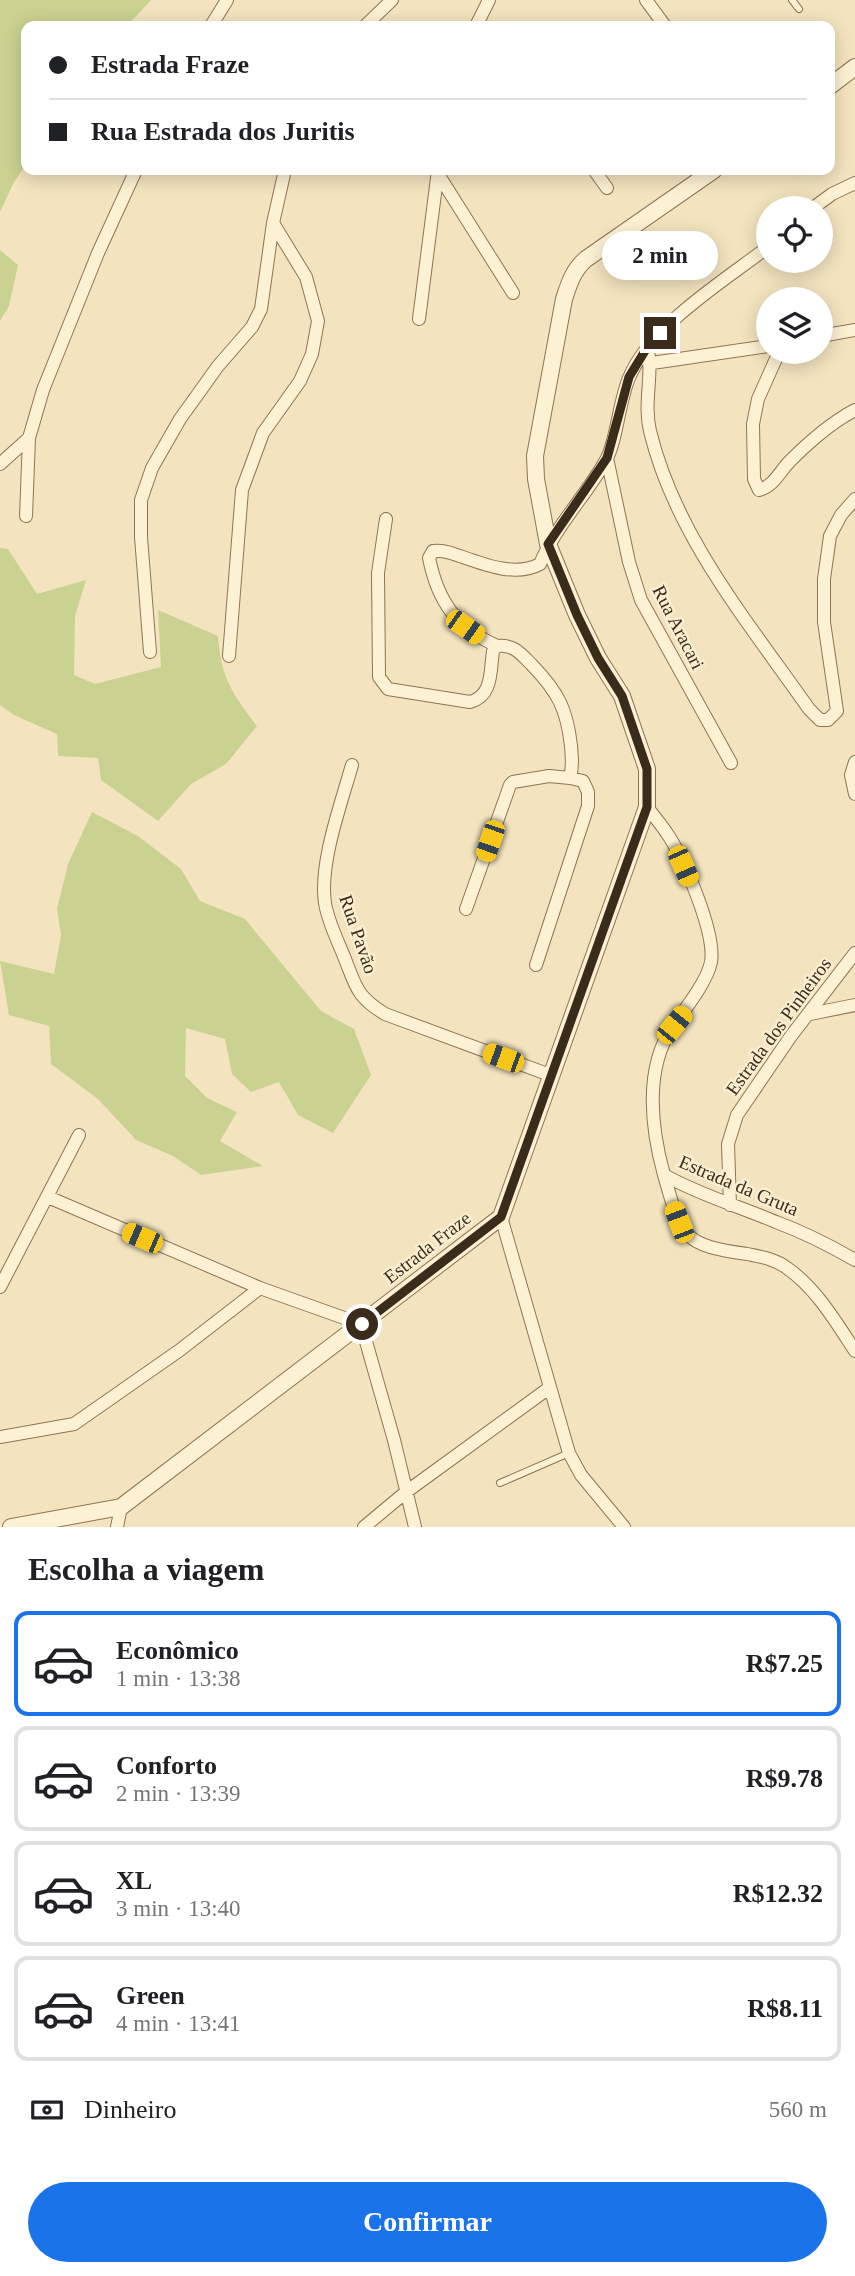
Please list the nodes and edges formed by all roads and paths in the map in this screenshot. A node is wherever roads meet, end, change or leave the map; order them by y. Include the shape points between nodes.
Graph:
1 (227, 0) edge
2 (392, 0) edge
3 (489, 0) edge
4 (646, 0) edge
5 (792, 0) edge
6 (799, 9) dead end
7 (214, 21) edge
8 (370, 21) edge
9 (479, 21) edge
10 (661, 21) edge
11 (855, 67) edge
12 (835, 82) edge
13 (134, 175) edge
14 (284, 175) edge
15 (438, 175) edge
16 (440, 175) edge
17 (598, 175) edge
18 (707, 175) edge
19 (855, 183) edge
20 (607, 188) dead end
21 (829, 196) edge
22 (273, 223) junction
23 (756, 256) edge
24 (513, 293) dead end
25 (419, 319) dead end
26 (855, 330) edge
27 (833, 334) edge
28 (648, 346) junction
29 (756, 348) edge
30 (652, 363) junction
31 (774, 364) edge
32 (855, 410) edge
33 (29, 438) junction
34 (607, 458) junction
35 (0, 464) edge
36 (855, 499) edge
37 (26, 516) dead end
38 (386, 519) dead end
39 (548, 544) junction
40 (497, 646) junction
41 (150, 652) dead end
42 (229, 656) dead end
43 (855, 762) edge
44 (731, 764) dead end
45 (352, 765) dead end
46 (570, 778) junction
47 (855, 794) edge
48 (647, 807) junction
49 (466, 909) dead end
50 (855, 953) edge
51 (536, 965) dead end
52 (855, 1005) edge
53 (810, 1014) junction
54 (550, 1075) junction
55 (79, 1135) dead end
56 (664, 1175) junction
57 (48, 1197) junction
58 (730, 1205) junction
59 (501, 1217) junction
60 (855, 1260) edge
61 (0, 1287) edge
62 (260, 1288) junction
63 (362, 1324) junction
64 (855, 1351) edge
65 (549, 1388) junction
66 (0, 1437) edge
67 (569, 1453) junction
68 (500, 1483) dead end
69 (406, 1492) junction
70 (121, 1507) junction
71 (11, 1527) edge
72 (117, 1527) edge
73 (364, 1527) edge
74 (415, 1527) edge
75 (624, 1527) edge

1 - 7 street
2 - 8 street
3 - 9 street
4 - 10 street
5 - 6 lane
11 - 12 street
13 - 33 street via 64,334
14 - 22 street
15 - 25 street
16 - 24 street
17 - 20 street
18 - 39 street, Estrada Fraze via 586,259 571,277 535,456
19 - 21 street
22 - 41 street via 257,320 180,419 152,468 141,500
22 - 42 street via 306,277 318,321 312,354 300,381 263,433 242,490
23 - 28 street
26 - 27 street
28 - 30 street
28 - 34 street via 629,377
29 - 30 street
30 - 36 street via 647,391 649,426 665,479 722,586 820,720 828,720 837,711 824,622 830,536
31 - 32 street via 753,424 754,479 760,490
33 - 35 street
33 - 37 street
34 - 39 street
34 - 44 street, Rua Aracari via 641,600
38 - 40 street via 378,573 379,677 383,685 479,700 488,690
39 - 40 street via 540,564 529,570 487,565 442,550 433,551 429,558 436,584 454,617
39 - 48 street, Estrada Fraze via 577,615 622,696 647,769
40 - 46 street via 517,649 562,702 573,769
43 - 47 street via 851,775
45 - 54 street, Rua Pavão via 324,888 327,915 358,992 385,1014
46 - 49 street via 550,776 510,785
46 - 51 street via 583,781 588,806
48 - 54 street, Estrada Fraze
48 - 56 street, Estrada da Gruta via 668,834 683,866 708,926 712,949 710,964 687,1009 665,1038 654,1074
50 - 53 street, Estrada dos Pinheiros
52 - 53 street
53 - 58 street, Estrada dos Pinheiros via 737,1115 728,1144
54 - 59 street, Estrada Fraze
55 - 57 street
56 - 58 street, Estrada da Gruta
56 - 64 street via 686,1235 714,1250 769,1258 787,1267 810,1289
57 - 61 street
57 - 62 street
58 - 60 street, Estrada da Gruta via 824,1242
59 - 63 street, Estrada Fraze
59 - 65 street
62 - 63 street
62 - 66 street via 74,1424
63 - 69 street
63 - 70 street, Estrada Fraze
65 - 67 street
65 - 69 street
67 - 68 lane
67 - 75 street
69 - 73 street
69 - 74 street
70 - 71 street, Estrada Fraze
70 - 72 street

